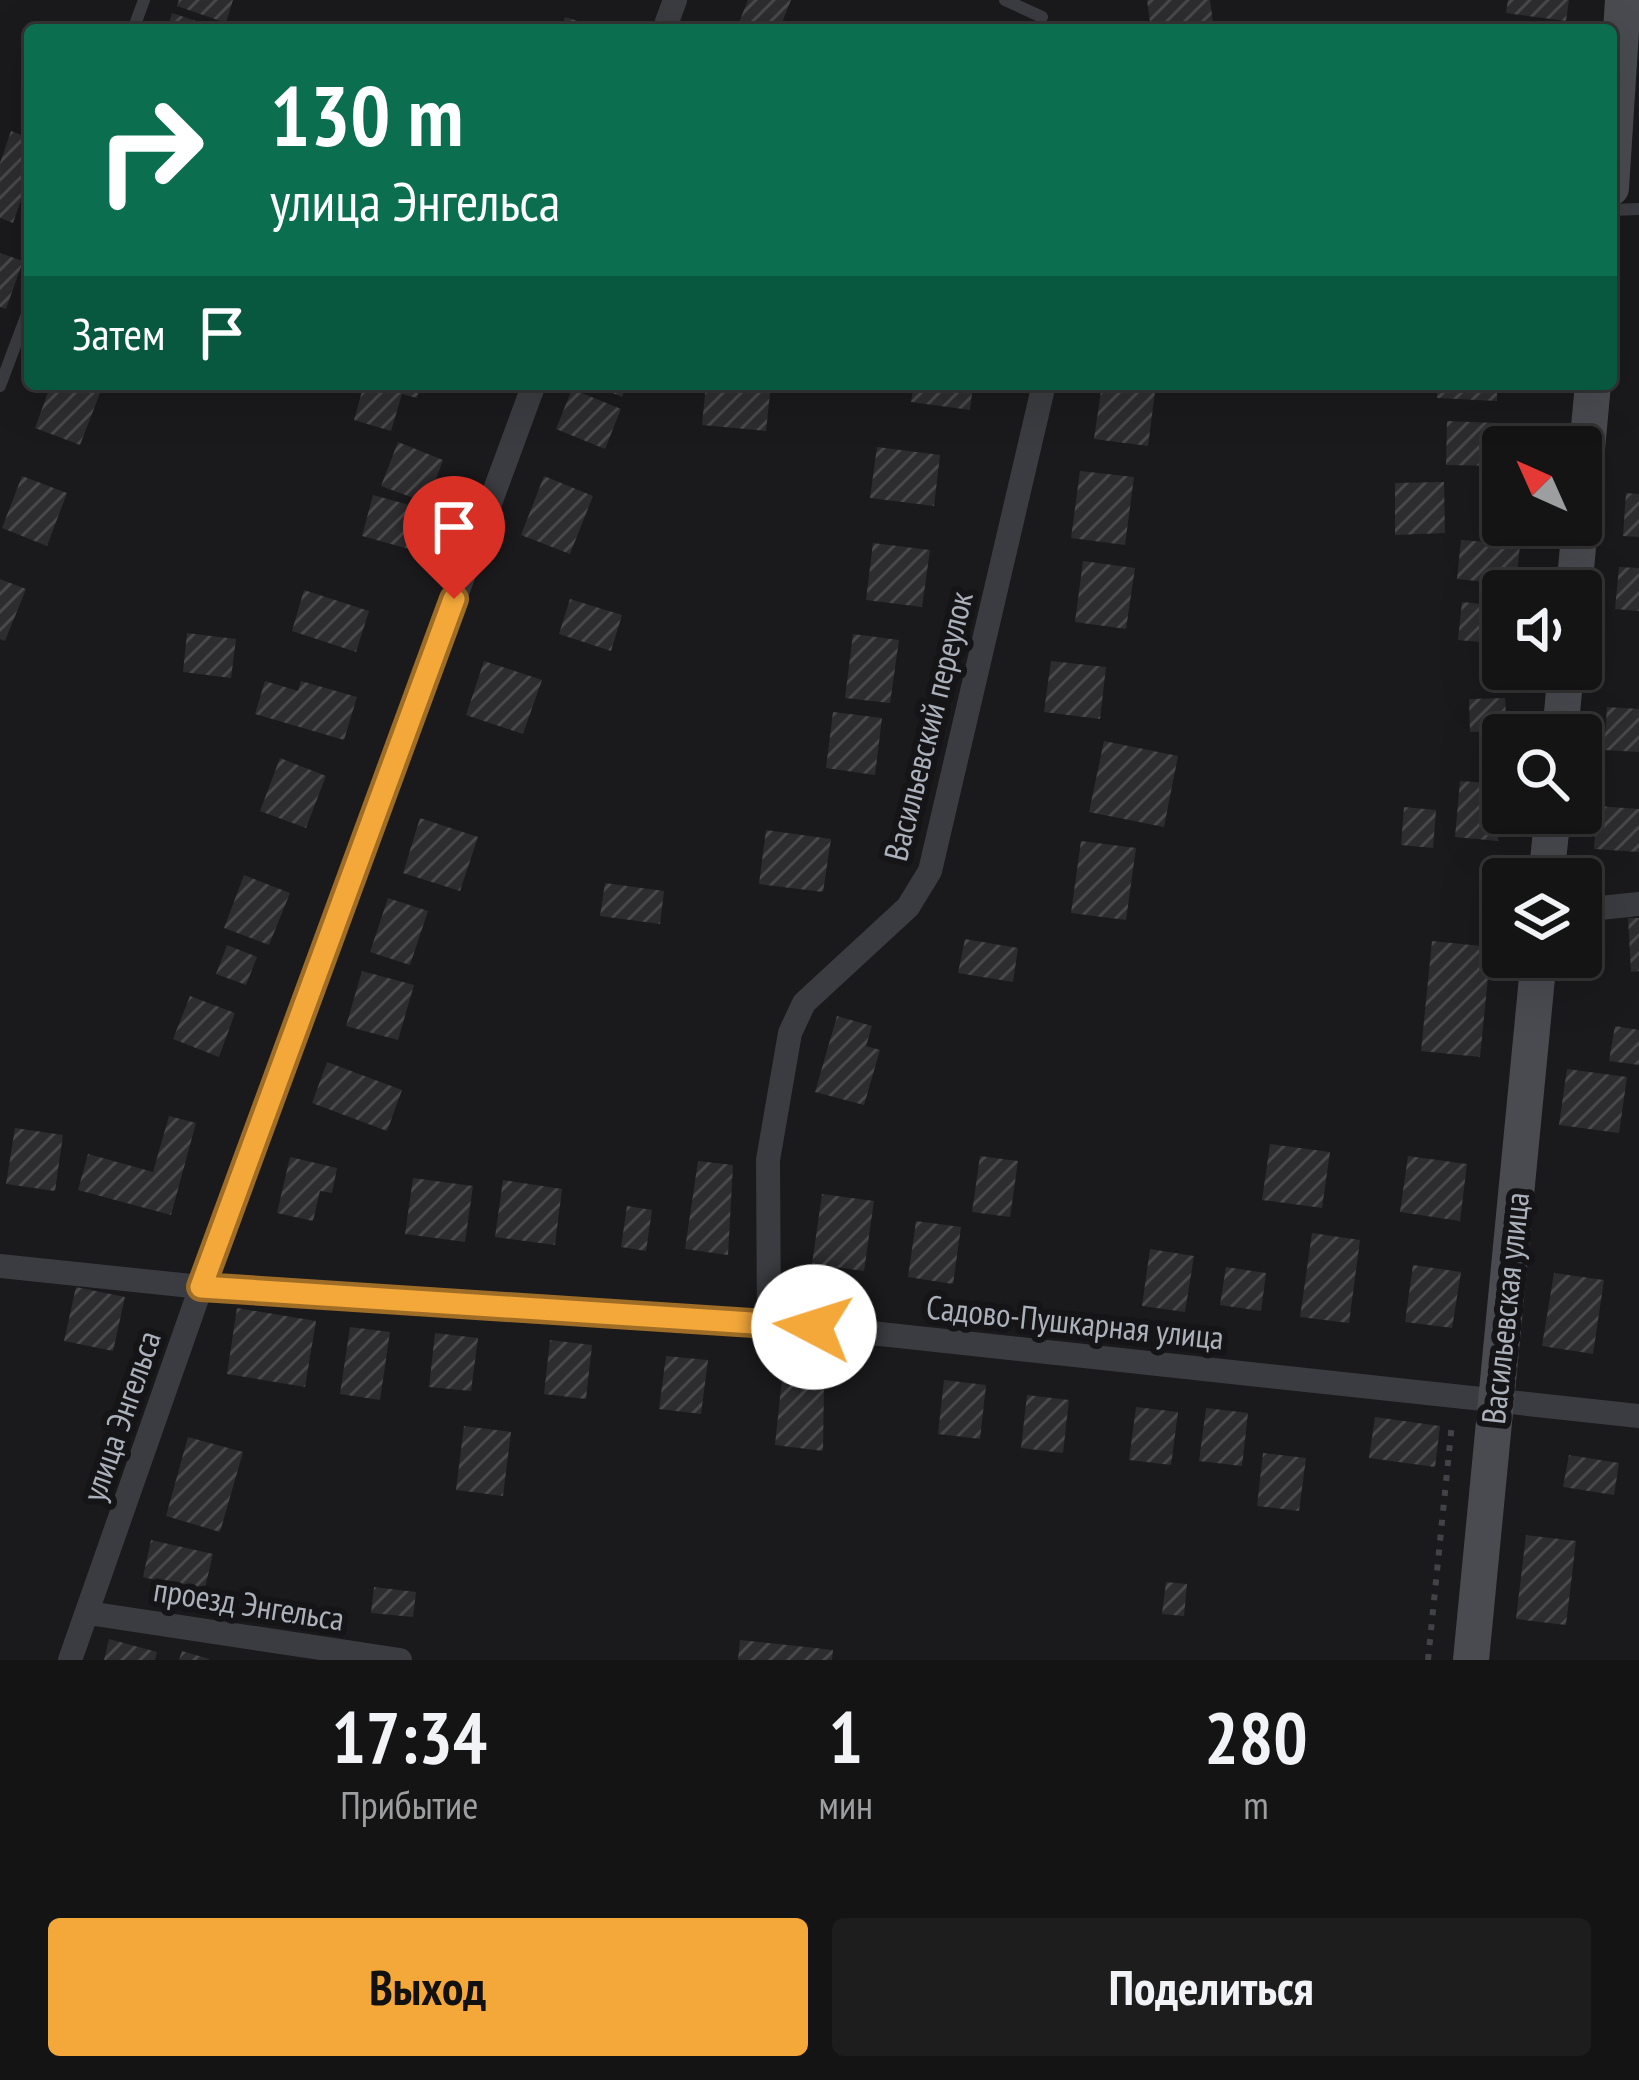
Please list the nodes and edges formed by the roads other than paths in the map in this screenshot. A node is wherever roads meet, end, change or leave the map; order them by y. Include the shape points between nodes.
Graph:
1 (1005, 0) edge
2 (1623, 0) edge
3 (1042, 17) dead end
4 (1617, 94) edge
5 (24, 322) edge
6 (0, 386) edge
7 (532, 390) edge
8 (1043, 390) edge
9 (1592, 390) edge
10 (1589, 426) edge
11 (1639, 904) edge
12 (1602, 908) edge
13 (1537, 978) edge
14 (0, 1267) edge
15 (201, 1287) junction
16 (769, 1322) junction
17 (1496, 1400) junction
18 (1639, 1415) edge
19 (88, 1613) junction
20 (70, 1660) edge
21 (400, 1660) edge
22 (1471, 1660) edge

1 - 3 lane
2 - 4 main road
5 - 6 lane
7 - 15 street, улица Энгельса
8 - 16 street, Васильевский переулок via 930,871 908,907 804,1003 790,1033 768,1160
9 - 10 main road
11 - 12 street
13 - 17 main road, Васильевская улица
14 - 15 street, Садово-Пушкарная улица
15 - 16 street, Садово-Пушкарная улица
15 - 19 street, улица Энгельса
16 - 17 street, Садово-Пушкарная улица
17 - 18 street, Садово-Пушкарная улица
17 - 22 main road, Васильевская улица
19 - 20 street, улица Энгельса
19 - 21 street, проезд Энгельса

